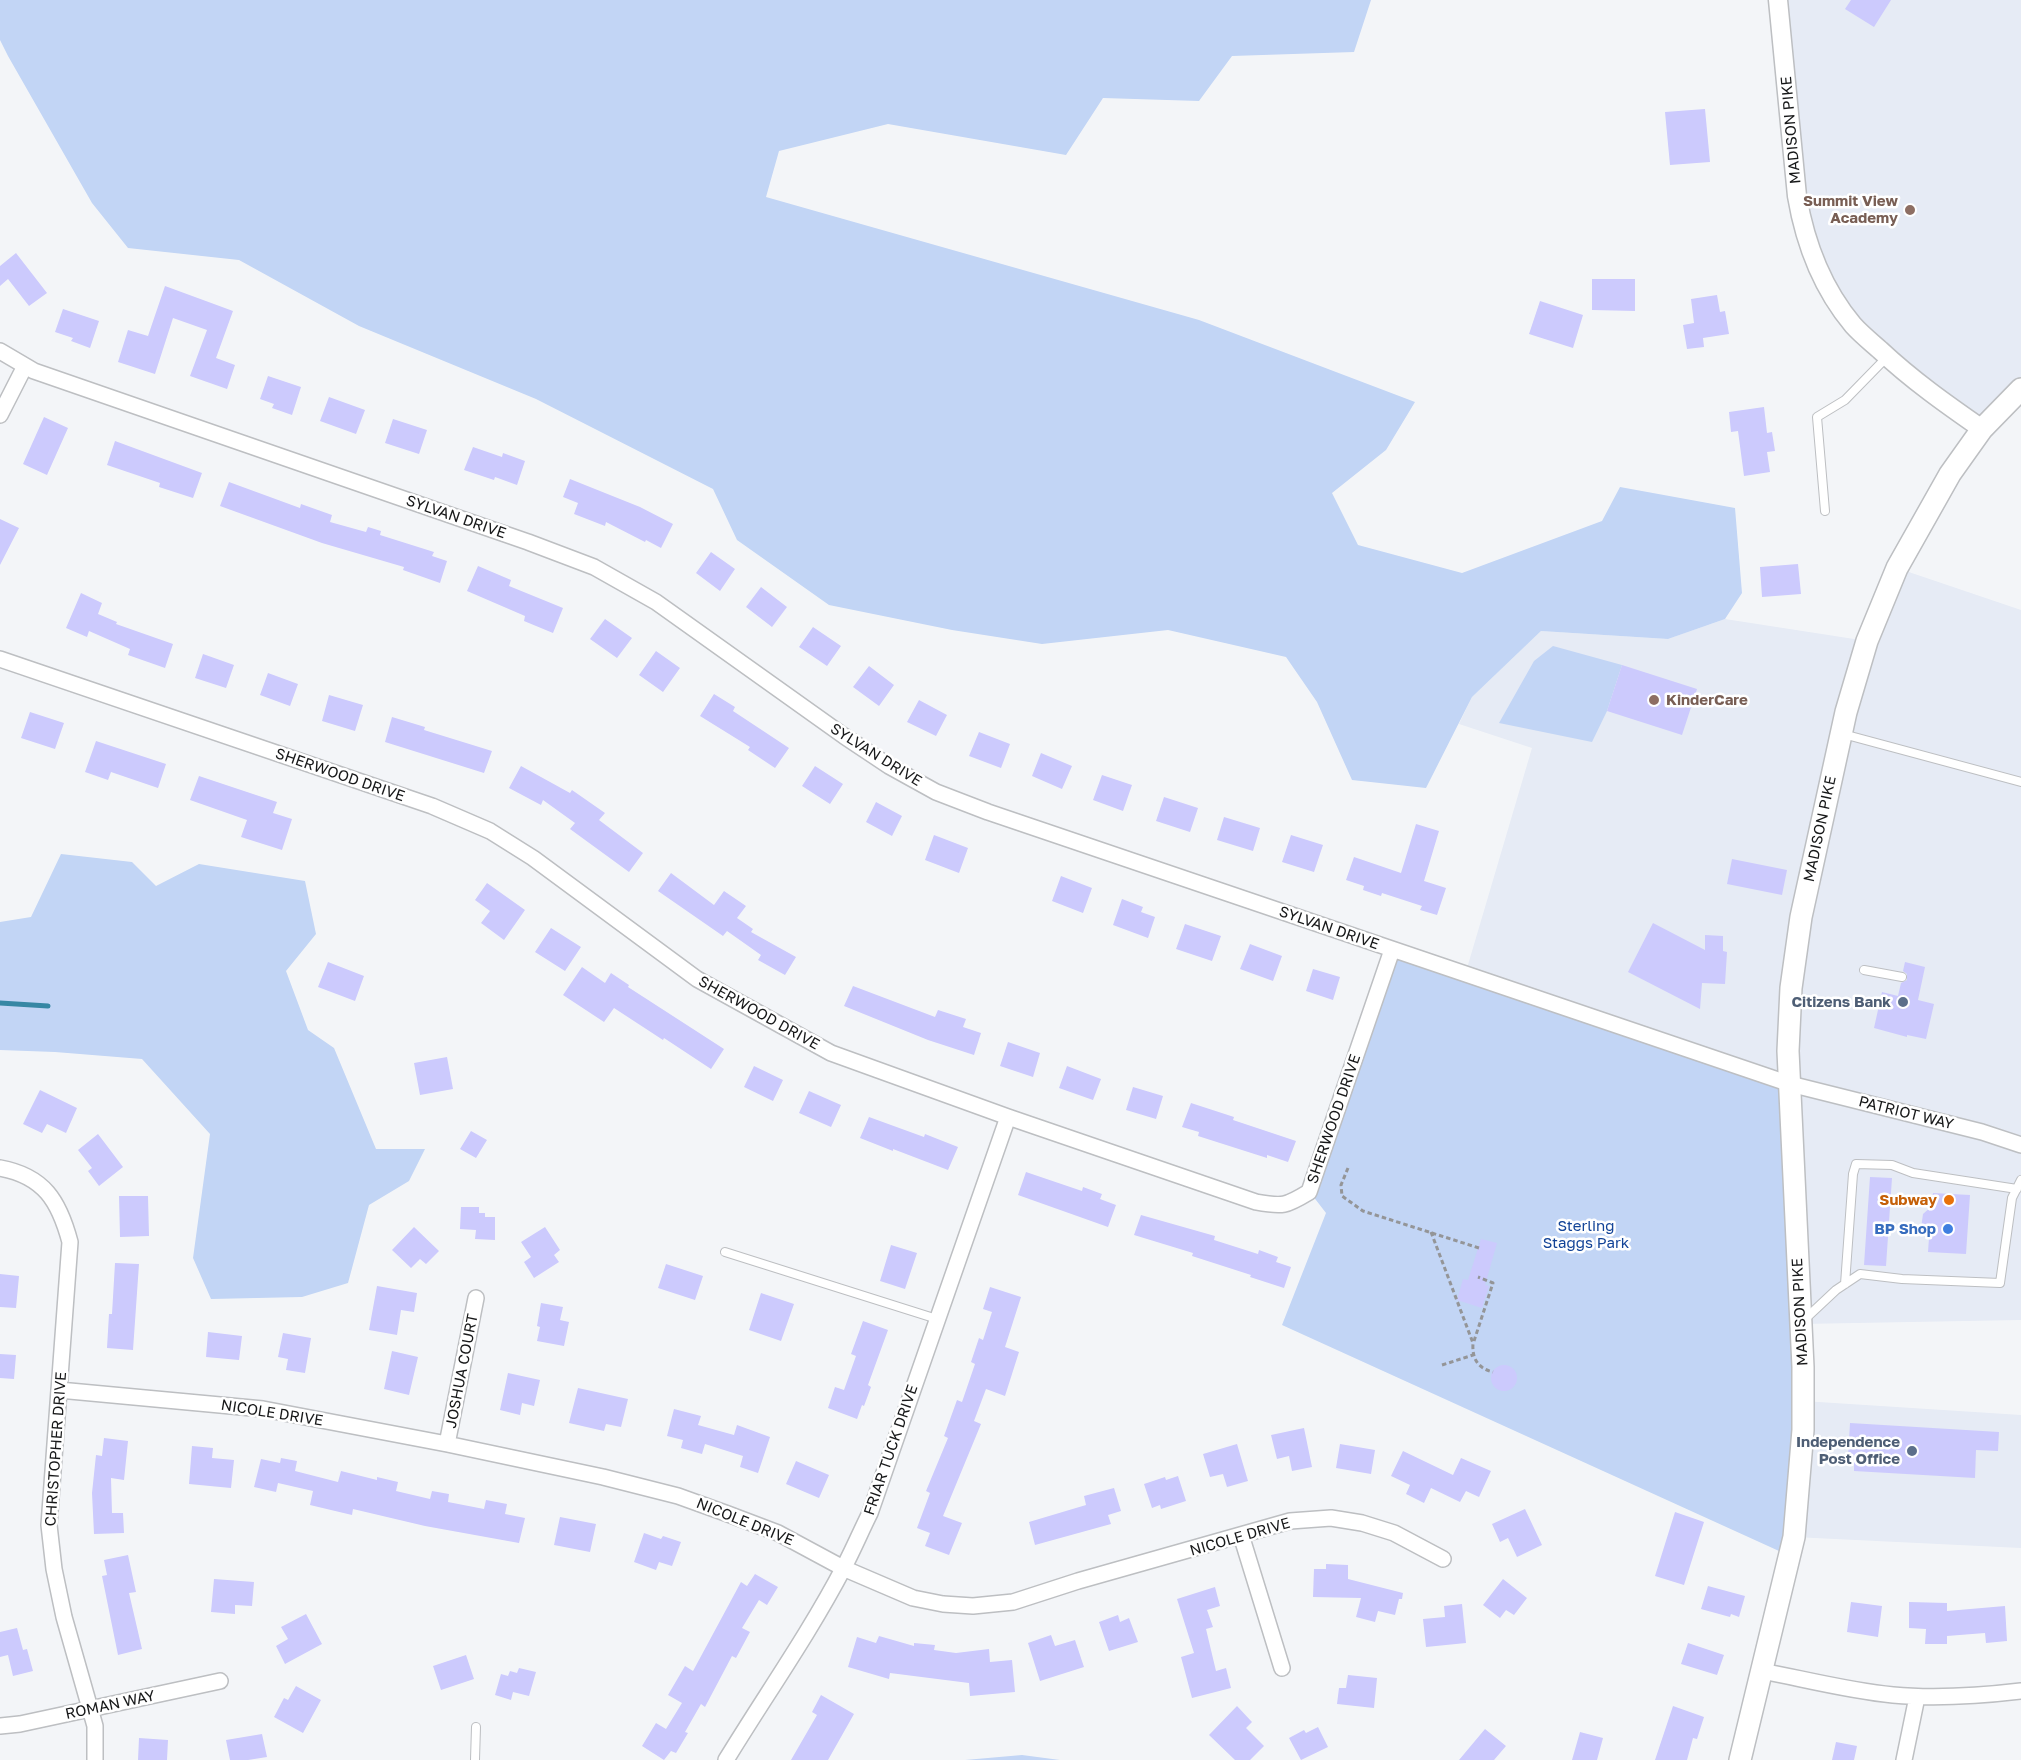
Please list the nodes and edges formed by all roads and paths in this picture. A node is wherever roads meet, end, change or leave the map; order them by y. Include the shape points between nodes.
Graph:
1 (1778, 0) edge
2 (0, 351) edge
3 (1887, 357) junction
4 (25, 366) junction
5 (2021, 389) edge
6 (0, 415) edge
7 (1982, 429) junction
8 (1825, 512) dead end
9 (0, 659) edge
10 (1841, 734) junction
11 (2021, 782) edge
12 (1392, 950) junction
13 (1864, 970) dead end
14 (1902, 977) dead end
15 (1790, 1084) junction
16 (1008, 1117) junction
17 (2021, 1145) edge
18 (1348, 1167) dead end
19 (0, 1168) edge
20 (2021, 1180) edge
21 (2017, 1189) junction
22 (1431, 1233) junction
23 (1479, 1248) dead end
24 (725, 1252) dead end
25 (1478, 1277) dead end
26 (1845, 1284) junction
27 (476, 1298) dead end
28 (937, 1319) junction
29 (1801, 1324) junction
30 (1473, 1343) junction
31 (1473, 1355) junction
32 (1442, 1365) dead end
33 (1493, 1372) dead end
34 (59, 1390) junction
35 (447, 1444) junction
36 (1242, 1535) junction
37 (1443, 1558) dead end
38 (843, 1568) junction
39 (1282, 1668) dead end
40 (1762, 1671) junction
41 (220, 1681) dead end
42 (2021, 1691) edge
43 (1917, 1697) junction
44 (91, 1709) junction
45 (0, 1726) edge
46 (476, 1727) dead end
47 (95, 1760) edge
48 (475, 1760) edge
49 (726, 1760) edge
50 (1740, 1760) edge
51 (1904, 1760) edge

1 - 3 street, MADISON PIKE via 1802,224 1834,299 1854,326
2 - 4 street, SYLVAN DRIVE
3 - 7 street, MADISON PIKE via 1919,386
3 - 8 lane via 1845,400 1817,417
4 - 6 street
4 - 12 street, SYLVAN DRIVE via 594,567 656,602 844,736 936,792
5 - 7 main road
7 - 10 main road, MADISON PIKE via 1950,474 1897,568 1867,641
9 - 16 street, SHERWOOD DRIVE via 432,806 490,831 697,979 758,1014 831,1053
10 - 11 lane
10 - 15 main road, MADISON PIKE via 1801,917 1789,1014
12 - 15 street, SYLVAN DRIVE
12 - 16 street, SHERWOOD DRIVE via 1309,1191 1292,1203 1277,1206 1256,1202
13 - 14 lane
15 - 17 street, PATRIOT WAY
15 - 29 main road, MADISON PIKE
16 - 28 street, FRIAR TUCK DRIVE
18 - 22 path via 1341,1185 1342,1196 1352,1204
19 - 34 street, CHRISTOPHER DRIVE via 17,1171 44,1188 63,1217 70,1242
20 - 21 lane
21 - 26 lane via 2012,1198 2000,1283 1860,1274
21 - 26 lane via 1913,1173 1892,1165 1856,1164
22 - 23 path
22 - 30 path
24 - 28 lane
25 - 30 path via 1493,1283
26 - 29 lane
27 - 35 street, JOSHUA COURT
28 - 38 street, FRIAR TUCK DRIVE via 870,1513
29 - 40 main road, MADISON PIKE via 1803,1430 1794,1537
30 - 31 path
31 - 32 path
31 - 33 path via 1483,1370
34 - 35 street, NICOLE DRIVE via 263,1409
34 - 44 street, CHRISTOPHER DRIVE via 49,1525 64,1617
35 - 38 street, NICOLE DRIVE via 678,1496 778,1533
36 - 37 street, NICOLE DRIVE via 1290,1521 1331,1518 1394,1533
36 - 38 street, NICOLE DRIVE via 1013,1602 973,1606 913,1598
36 - 39 street
38 - 49 street, FRIAR TUCK DRIVE
40 - 43 street
40 - 50 main road, MADISON PIKE
41 - 44 street, ROMAN WAY
42 - 43 street
43 - 51 street
44 - 45 street, ROMAN WAY
44 - 47 street, CHRISTOPHER DRIVE
46 - 48 lane

